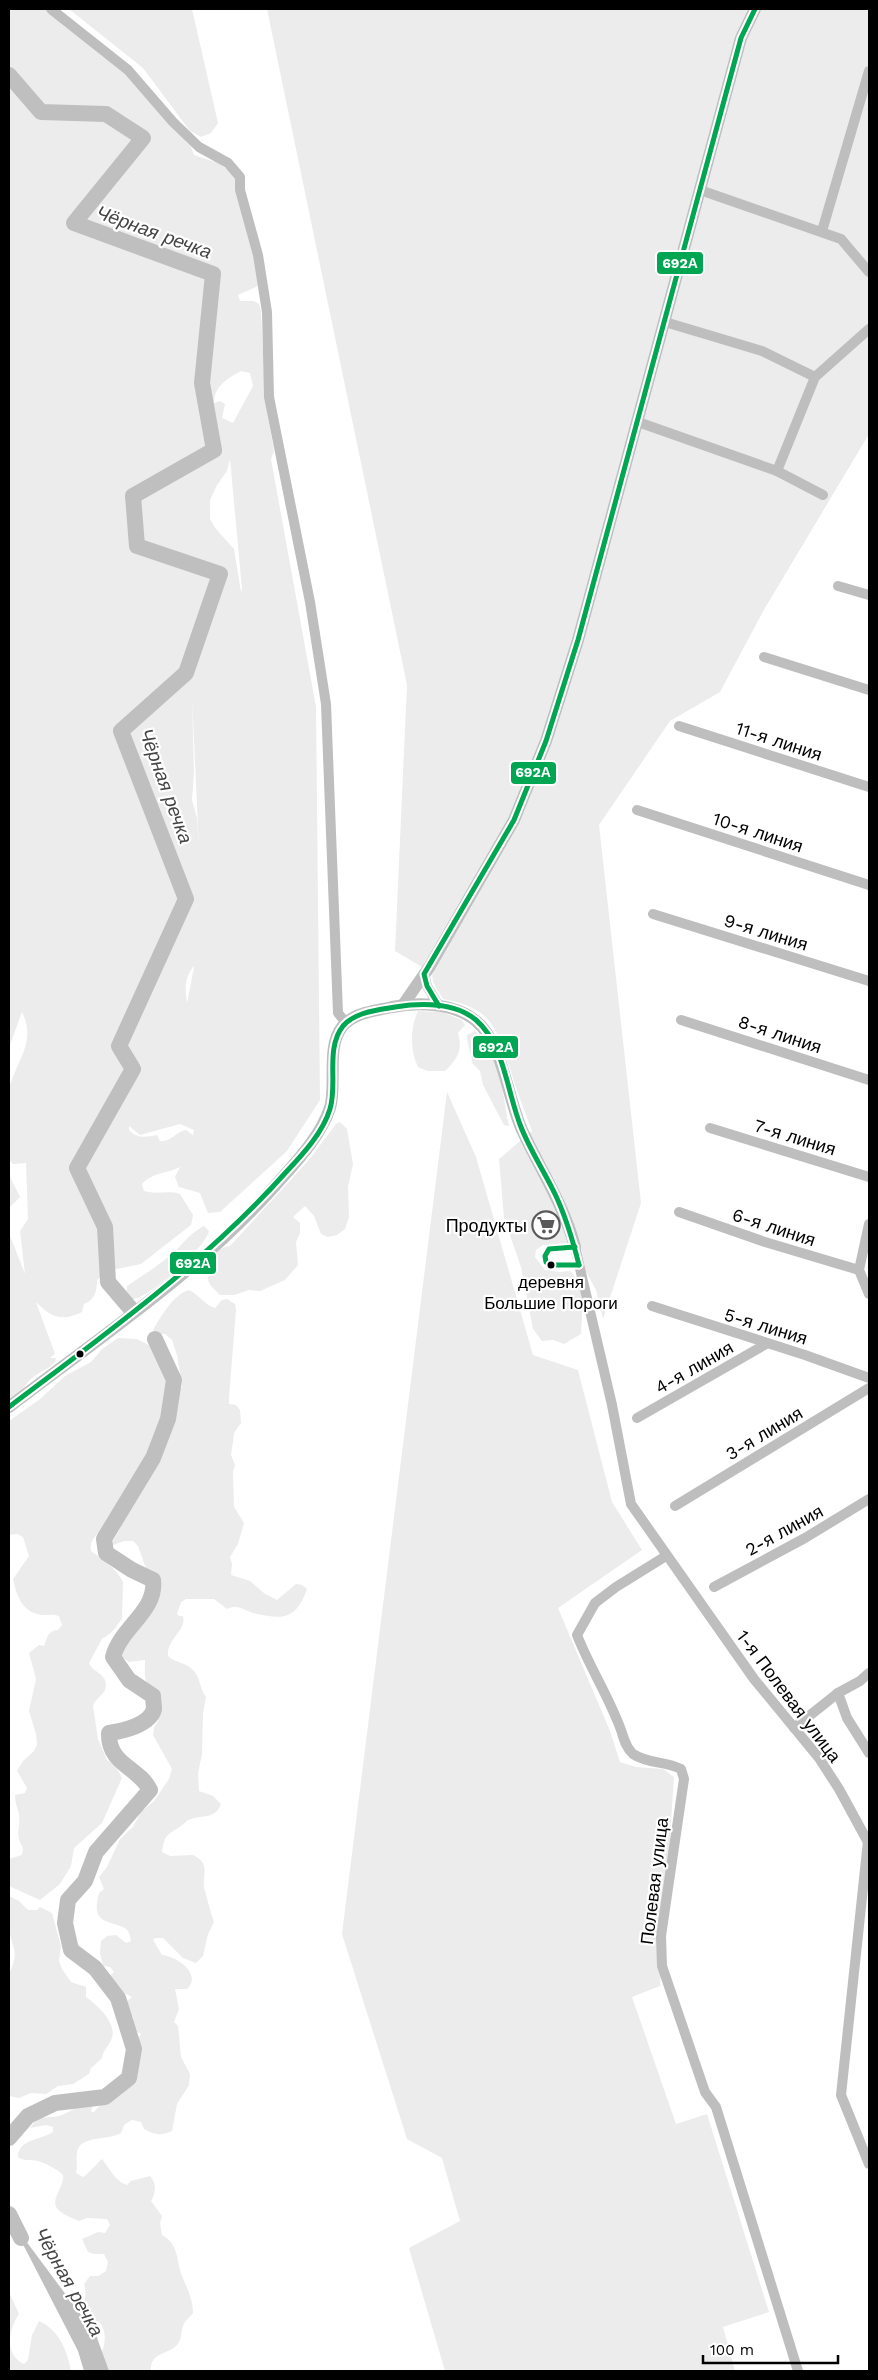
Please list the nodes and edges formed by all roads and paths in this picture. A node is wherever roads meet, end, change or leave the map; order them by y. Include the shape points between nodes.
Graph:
1 (51, 9) edge
2 (754, 9) edge
3 (869, 70) edge
4 (700, 190) junction
5 (822, 232) junction
6 (869, 272) edge
7 (665, 322) junction
8 (869, 329) edge
9 (815, 376) junction
10 (638, 422) junction
11 (777, 471) junction
12 (823, 495) dead end
13 (838, 586) dead end
14 (869, 595) edge
15 (764, 657) dead end
16 (869, 690) edge
17 (679, 726) dead end
18 (869, 787) edge
19 (637, 810) dead end
20 (869, 884) edge
21 (653, 914) dead end
22 (424, 974) junction
23 (869, 981) edge
24 (403, 1005) junction
25 (439, 1006) junction
26 (681, 1020) dead end
27 (346, 1023) junction
28 (869, 1080) edge
29 (710, 1128) dead end
30 (869, 1177) edge
31 (679, 1212) dead end
32 (869, 1224) edge
33 (575, 1247) joint
34 (859, 1270) junction
35 (869, 1294) edge
36 (652, 1306) dead end
37 (766, 1344) junction
38 (869, 1378) edge
39 (869, 1388) edge
40 (9, 1407) edge
41 (637, 1418) dead end
42 (869, 1499) edge
43 (675, 1506) dead end
44 (666, 1556) junction
45 (714, 1587) dead end
46 (869, 1674) edge
47 (838, 1693) junction
48 (794, 1728) junction
49 (869, 1753) edge
50 (868, 1843) edge
51 (869, 2164) edge
52 (798, 2371) edge

1 - 27 street via 128,70 199,147 228,163 240,177 240,190 258,255 267,312 269,397 310,602 326,704 338,1013
2 - 4 street via 742,38
3 - 5 street
4 - 5 street
4 - 7 street
5 - 6 street via 841,239
7 - 9 street via 762,351
7 - 10 street
8 - 9 street
9 - 11 street
10 - 11 street
10 - 22 street via 578,640 546,741 514,820
11 - 12 street
13 - 14 street
15 - 16 street
17 - 18 street, 11-я линия
19 - 20 street, 10-я линия
21 - 23 street, 9-я линия
22 - 24 street
22 - 25 street
24 - 25 street
24 - 27 street via 361,1014
25 - 33 street via 467,1014 489,1035 511,1102 559,1202
26 - 28 street, 8-я линия
27 - 40 street via 337,1037 330,1108 323,1124 274,1186 192,1268
29 - 30 street, 7-я линия
31 - 34 street, 6-я линия
32 - 34 street
33 - 44 street, 1-я Полевая улица via 612,1405 631,1504
34 - 35 street
36 - 37 street, 5-я линия
37 - 38 street, 5-я линия
37 - 41 street, 4-я линия
39 - 43 street, 3-я линия
42 - 45 street, 2-я линия
44 - 48 street, 1-я Полевая улица via 754,1679
44 - 52 street, Полевая улица via 616,1586 595,1603 576,1635 600,1680 626,1746 645,1761 681,1769 684,1779 661,1936 662,1966 705,2092 716,2107
46 - 47 street
47 - 48 street
47 - 49 street via 847,1718
48 - 50 street, 1-я Полевая улица via 839,1789
50 - 51 street, 1-я Полевая улица via 842,2095

